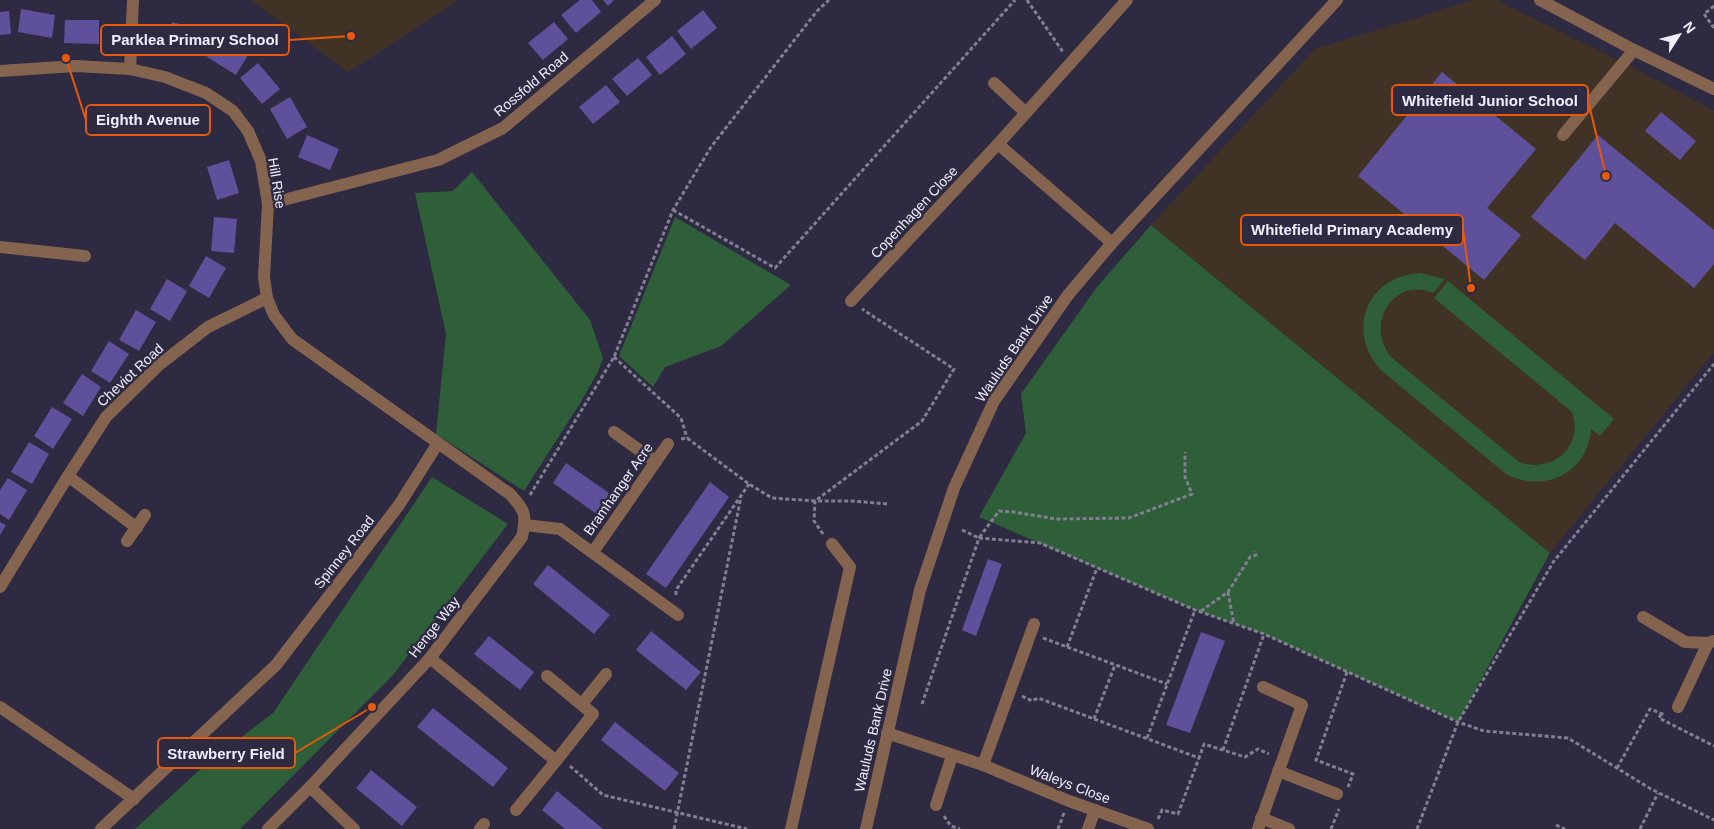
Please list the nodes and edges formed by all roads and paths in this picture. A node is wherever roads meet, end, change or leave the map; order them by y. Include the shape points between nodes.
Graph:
1 (133, 0) edge
2 (655, 0) edge
3 (829, 0) edge
4 (1015, 0) edge
5 (1027, 0) edge
6 (1127, 0) edge
7 (1337, 0) edge
8 (1540, 0) edge
9 (1714, 6) edge
10 (1714, 28) edge
11 (1634, 50) junction
12 (1070, 63) junction
13 (130, 69) junction
14 (0, 71) edge
15 (994, 83) dead end
16 (1714, 90) edge
17 (1026, 113) junction
18 (1563, 135) dead end
19 (998, 144) junction
20 (268, 204) junction
21 (673, 210) junction
22 (1112, 243) junction
23 (0, 247) edge
24 (85, 256) dead end
25 (267, 298) junction
26 (851, 301) joint
27 (614, 357) junction
28 (1714, 364) edge
29 (614, 432) dead end
30 (687, 438) junction
31 (438, 443) junction
32 (668, 444) joint
33 (1185, 452) dead end
34 (656, 462) junction
35 (68, 476) junction
36 (749, 484) junction
37 (530, 495) dead end
38 (741, 497) junction
39 (815, 501) junction
40 (888, 504) dead end
41 (146, 515) dead end
42 (525, 525) junction
43 (137, 528) junction
44 (962, 530) dead end
45 (979, 538) junction
46 (127, 541) dead end
47 (832, 544) joint
48 (1254, 551) dead end
49 (593, 552) junction
50 (1097, 568) junction
51 (0, 587) edge
52 (1228, 592) junction
53 (1195, 610) junction
54 (1200, 612) junction
55 (678, 615) joint
56 (1643, 617) dead end
57 (1234, 624) junction
58 (1032, 628) joint
59 (1264, 634) junction
60 (1711, 642) edge
61 (1067, 647) junction
62 (430, 658) junction
63 (1115, 665) junction
64 (1347, 672) junction
65 (606, 674) dead end
66 (547, 676) dead end
67 (1167, 684) junction
68 (1263, 687) dead end
69 (1010, 691) junction
70 (582, 704) junction
71 (922, 704) dead end
72 (0, 707) edge
73 (1678, 707) joint
74 (1661, 714) junction
75 (1094, 719) junction
76 (1458, 722) junction
77 (888, 733) junction
78 (1146, 738) junction
79 (1714, 746) edge
80 (1223, 750) junction
81 (952, 756) junction
82 (1199, 758) junction
83 (556, 761) junction
84 (983, 765) junction
85 (1280, 765) junction
86 (1617, 768) junction
87 (310, 787) junction
88 (1658, 793) junction
89 (1342, 796) junction
90 (134, 798) junction
91 (936, 805) joint
92 (516, 810) dead end
93 (1095, 810) junction
94 (678, 813) junction
95 (1714, 820) edge
96 (1260, 824) edge
97 (1556, 825) dead end
98 (1145, 827) edge
99 (101, 829) edge
100 (268, 829) edge
101 (354, 829) edge
102 (674, 829) edge
103 (747, 829) edge
104 (791, 829) edge
105 (866, 829) edge
106 (960, 829) edge
107 (1088, 829) edge
108 (1289, 829) edge
109 (1331, 829) edge
110 (1417, 829) edge
111 (1565, 829) edge
112 (1640, 829) edge

1 - 13 street
2 - 20 street, Rossfold Road via 502,128 438,160
3 - 21 path via 817,10 710,147
4 - 21 path via 775,268
5 - 12 path
6 - 12 street, Copenhagen Close
7 - 22 street, Wauluds Bank Drive
8 - 11 street
9 - 10 path via 1704,14
11 - 16 street
11 - 18 street
12 - 17 street, Copenhagen Close
13 - 14 street, Hill Rise via 75,66
13 - 20 street, Hill Rise via 166,77 206,93 233,111 248,131 261,161
15 - 17 street
17 - 19 street, Copenhagen Close
19 - 22 street
19 - 26 street, Copenhagen Close
20 - 25 street, Hill Rise via 264,277
21 - 27 path
22 - 77 street, Wauluds Bank Drive via 1068,295 994,401 954,488 920,590
23 - 24 street
25 - 31 street via 274,315 292,339
25 - 35 street, Cheviot Road via 208,328 159,365 106,417
26 - 39 path via 954,369 922,421
27 - 30 path via 681,418
27 - 37 path
28 - 76 path via 1554,561
29 - 34 street
30 - 32 path
30 - 36 path
31 - 42 street via 510,494 523,509
31 - 90 street, Spinney Road via 400,505 276,665
32 - 34 street, Bramhanger Acre
33 - 45 path via 1185,477 1192,494 1189,496 1128,518 1056,519 999,511
34 - 49 street, Bramhanger Acre
35 - 43 street
35 - 51 street, Cheviot Road
36 - 38 path
36 - 39 path via 772,498
38 - 55 path via 676,590
38 - 94 path
39 - 40 path
39 - 47 path via 814,521
41 - 43 street
42 - 49 street, Bramhanger Acre via 560,529
42 - 62 street, Henge Way via 522,537
43 - 46 street
44 - 45 path
45 - 50 path via 1040,543
45 - 71 path
47 - 104 street via 850,566
48 - 52 path via 1256,555 1250,557
49 - 55 street, Bramhanger Acre
50 - 53 path
50 - 61 path
52 - 54 path
52 - 57 path
53 - 54 path
53 - 67 path
54 - 57 path
56 - 60 street via 1685,642
57 - 59 path
58 - 61 path
58 - 69 street
59 - 64 path
59 - 80 path
60 - 73 street
61 - 63 path
62 - 83 street
62 - 87 street, Henge Way
63 - 67 path
63 - 75 path
64 - 76 path
64 - 89 path via 1316,760 1353,774
65 - 70 street
66 - 70 street
67 - 78 path
68 - 85 street via 1302,704
69 - 75 path
69 - 84 street
70 - 83 street via 593,714
72 - 90 street
73 - 74 path via 1669,717
74 - 79 path via 1658,718
74 - 86 path via 1650,709
75 - 78 path
76 - 86 path via 1484,731 1568,738
76 - 110 path
77 - 81 street, Waleys Close
77 - 105 street, Wauluds Bank Drive
78 - 82 path
80 - 82 path via 1204,744
80 - 85 path via 1244,757 1258,749
81 - 84 street, Waleys Close
81 - 91 street
82 - 98 path via 1178,814 1162,810
83 - 92 street
83 - 94 path via 566,762 603,795
84 - 93 street, Waleys Close
85 - 89 street
85 - 96 street
86 - 88 path
87 - 100 street, Henge Way
87 - 101 street
88 - 95 path
88 - 112 path
89 - 109 path
90 - 99 street, Spinney Road
91 - 106 path via 951,826
93 - 98 street, Waleys Close
93 - 107 street
94 - 102 path
94 - 103 path
96 - 108 street
97 - 111 path

